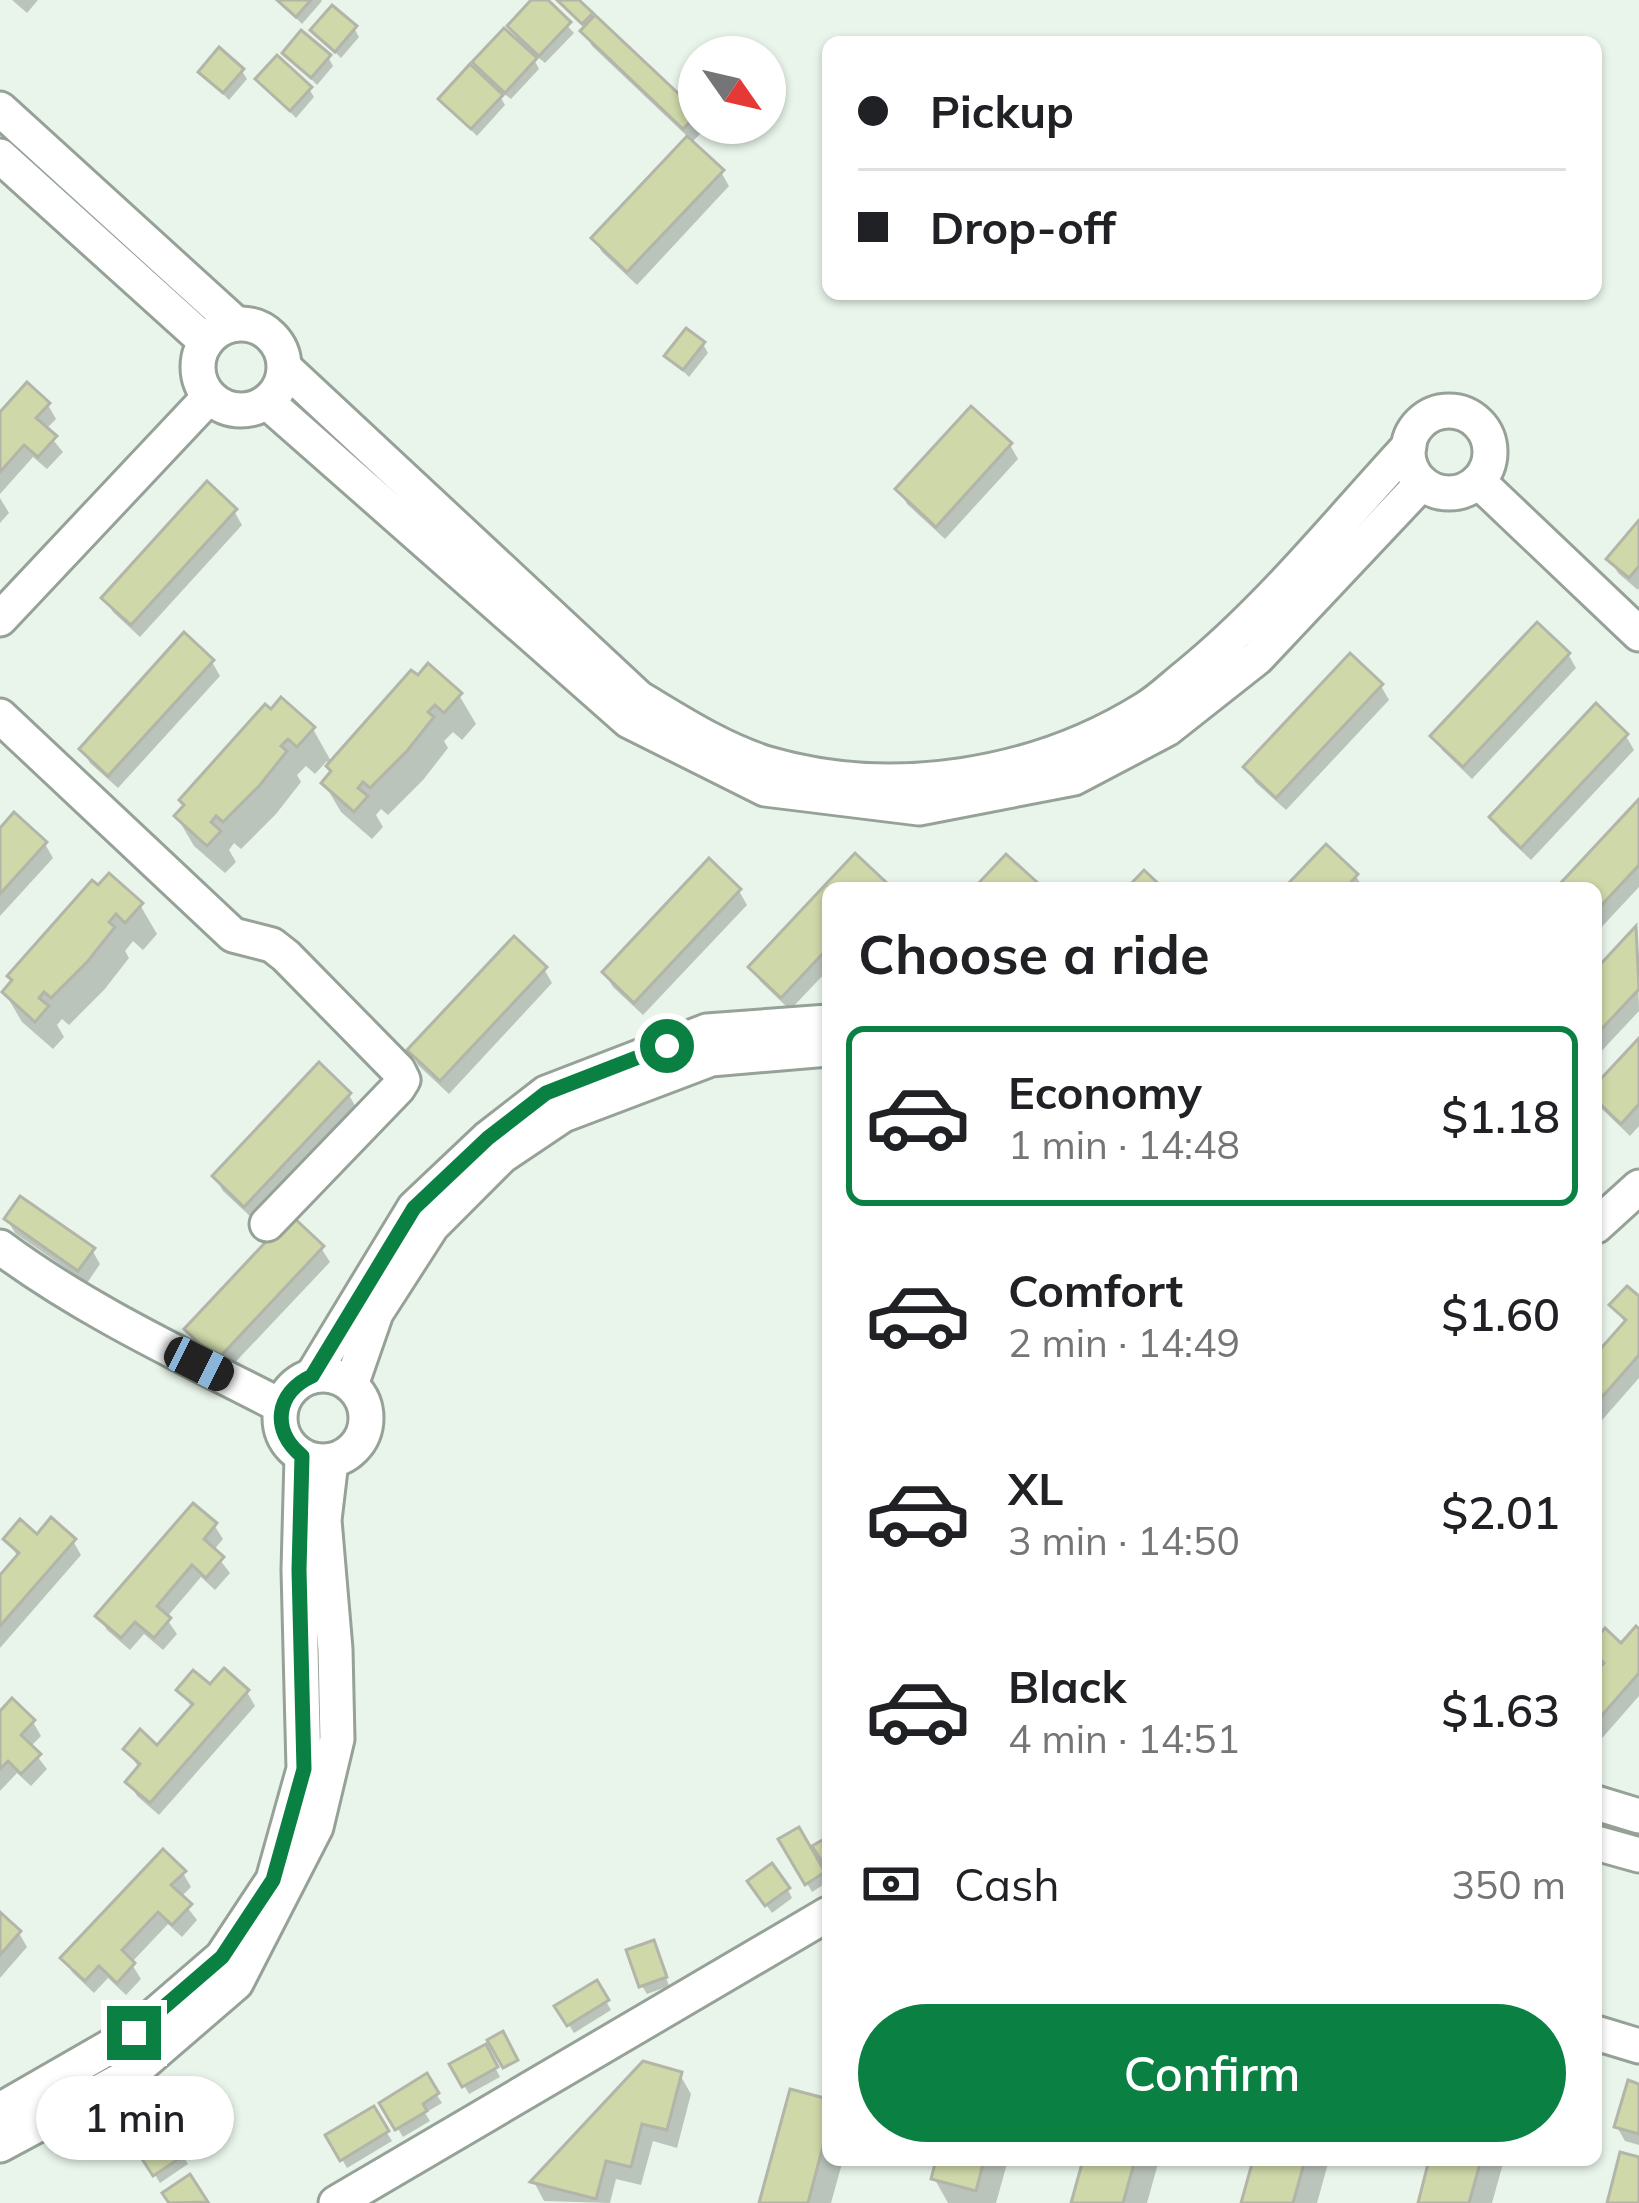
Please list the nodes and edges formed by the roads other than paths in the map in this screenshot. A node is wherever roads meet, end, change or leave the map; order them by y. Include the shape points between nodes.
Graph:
1 (0, 109) edge
2 (0, 156) edge
3 (235, 323) junction
4 (206, 342) junction
5 (285, 368) junction
6 (209, 397) junction
7 (267, 402) junction
8 (1409, 446) junction
9 (1478, 481) junction
10 (1422, 483) junction
11 (0, 619) edge
12 (1639, 634) edge
13 (0, 716) edge
14 (822, 1022) edge
15 (822, 1050) edge
16 (1639, 1187) edge
17 (1602, 1221) edge
18 (267, 1224) dead end
19 (0, 1247) edge
20 (312, 1376) junction
21 (351, 1385) junction
22 (281, 1406) junction
23 (316, 1459) junction
24 (1602, 1805) edge
25 (1639, 1816) edge
26 (1602, 1845) edge
27 (1639, 1855) edge
28 (822, 1917) edge
29 (1602, 2035) edge
30 (1639, 2046) edge
31 (0, 2110) edge
32 (0, 2145) edge
33 (336, 2203) edge

1 - 3 street
2 - 4 street
3 - 4 street
3 - 5 street via 269,333
4 - 6 street via 197,370
5 - 7 street
5 - 8 street via 638,698 768,764 887,780 970,775 1061,752 1147,709 1232,639
6 - 7 street via 236,410
6 - 11 street
7 - 10 street via 629,721 765,789 920,808 1074,778 1167,729 1257,658
8 - 9 street via 1433,415 1471,417 1490,450
8 - 10 street
9 - 10 street via 1457,493
9 - 12 street
13 - 18 street via 232,935 286,956 398,1070 398,1088
14 - 20 street via 707,1031 546,1093 414,1208
15 - 21 street via 711,1059 563,1114 502,1156 432,1226 376,1312
16 - 17 street
19 - 22 street
20 - 21 street
20 - 22 street
21 - 23 street via 365,1408 363,1436 345,1456
22 - 23 street via 283,1435
23 - 31 street via 299,1570 304,1769 273,1880 222,1957 134,2033
23 - 32 street via 337,1739 316,1827 236,1983 127,2077
24 - 25 street
26 - 27 street
28 - 33 street
29 - 30 street

